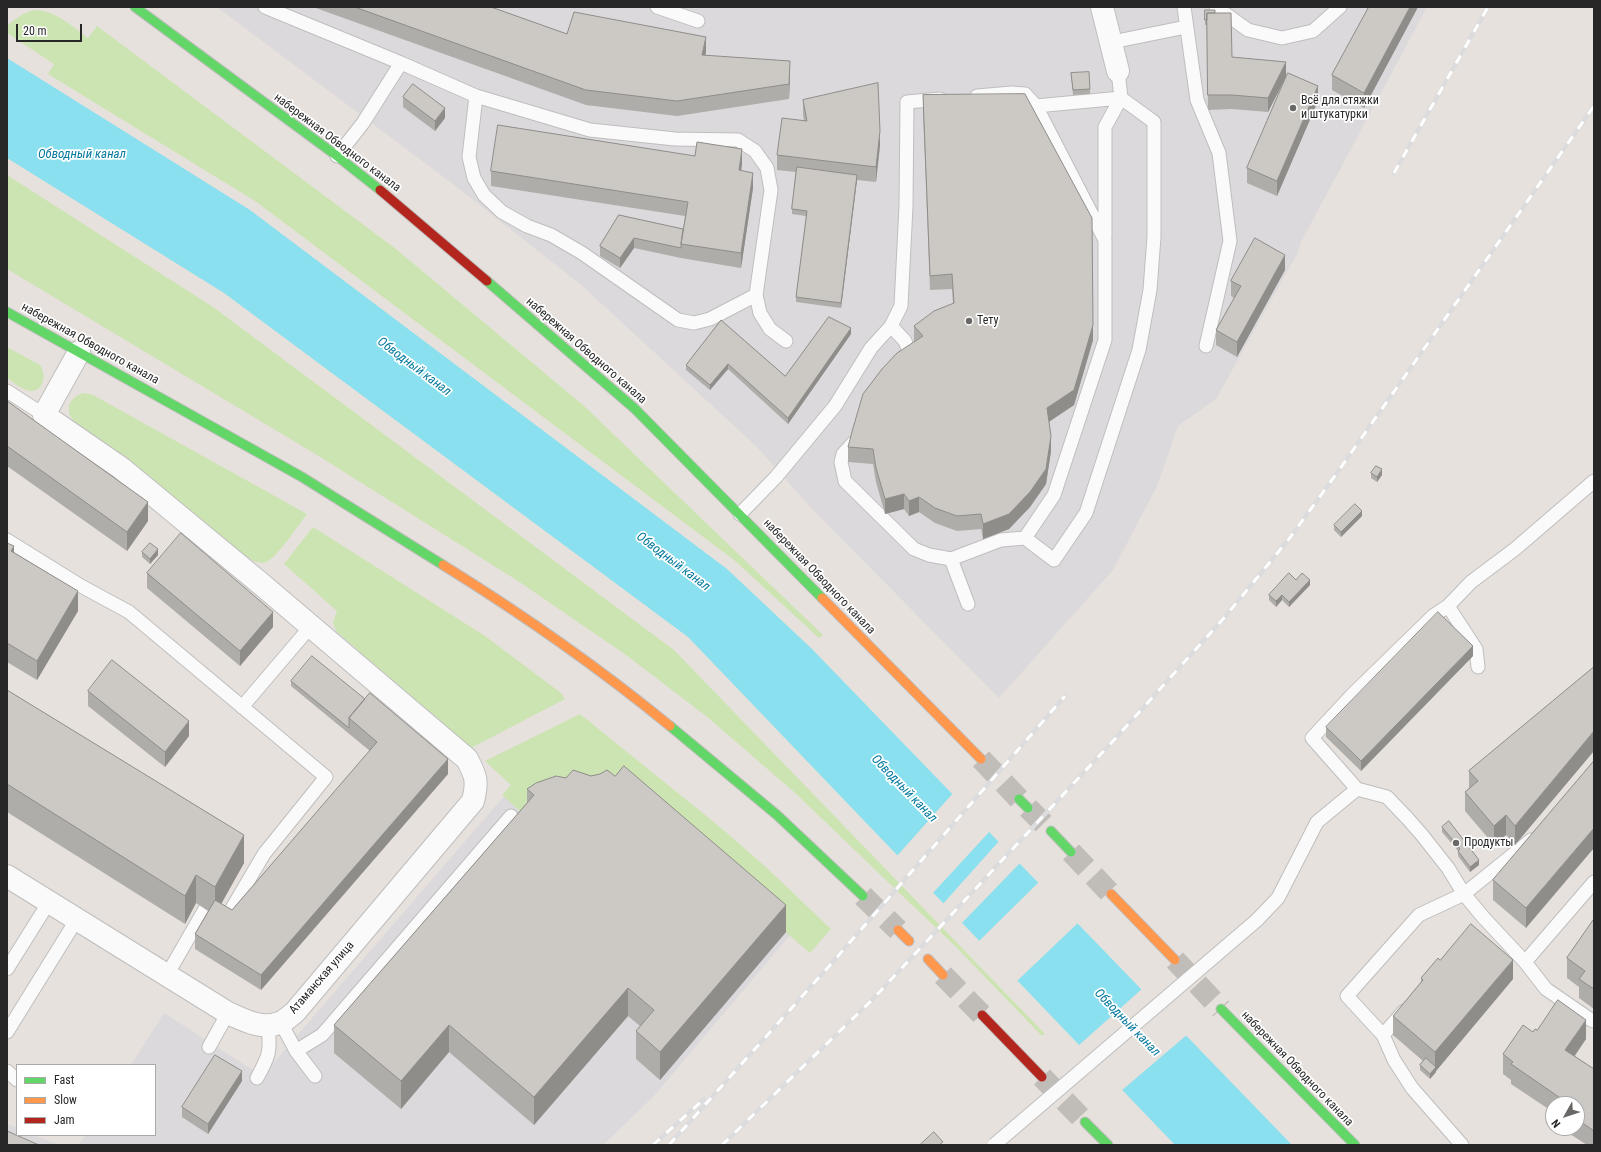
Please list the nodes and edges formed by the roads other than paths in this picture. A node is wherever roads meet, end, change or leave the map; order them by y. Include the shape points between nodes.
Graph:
1 (135, 7) edge
2 (265, 7) edge
3 (657, 7) edge
4 (1102, 7) edge
5 (1184, 7) edge
6 (1216, 7) edge
7 (1340, 7) edge
8 (698, 21) dead end
9 (1186, 27) junction
10 (1112, 42) junction
11 (401, 63) junction
12 (1118, 71) joint
13 (476, 96) junction
14 (967, 97) edge
15 (952, 98) edge
16 (1121, 98) junction
17 (1036, 106) junction
18 (337, 156) junction
19 (1105, 240) junction
20 (756, 295) junction
21 (7, 312) edge
22 (891, 326) junction
23 (786, 340) dead end
24 (1206, 346) dead end
25 (79, 352) junction
26 (911, 357) edge
27 (7, 391) edge
28 (44, 415) junction
29 (852, 443) edge
30 (1594, 481) edge
31 (740, 514) junction
32 (1025, 538) junction
33 (7, 540) edge
34 (951, 559) junction
35 (968, 604) dead end
36 (1448, 606) junction
37 (311, 626) junction
38 (1478, 667) dead end
39 (242, 707) junction
40 (981, 759) tunnel mouth
41 (1357, 789) junction
42 (1019, 799) tunnel mouth
43 (1028, 808) tunnel mouth
44 (511, 816) dead end
45 (1051, 831) tunnel mouth
46 (1537, 833) edge
47 (1071, 852) tunnel mouth
48 (7, 876) edge
49 (1594, 882) edge
50 (1111, 894) tunnel mouth
51 (1464, 894) junction
52 (862, 896) tunnel mouth
53 (49, 902) junction
54 (205, 909) edge
55 (231, 910) edge
56 (1483, 917) junction
57 (77, 919) junction
58 (1473, 929) edge
59 (898, 930) tunnel mouth
60 (909, 941) dead end
61 (928, 959) dead end
62 (1175, 960) tunnel mouth
63 (1525, 962) junction
64 (7, 969) edge
65 (167, 975) junction
66 (943, 975) tunnel mouth
67 (1413, 1000) edge
68 (1221, 1009) tunnel mouth
69 (228, 1013) junction
70 (982, 1015) tunnel mouth
71 (1594, 1021) edge
72 (274, 1024) junction
73 (7, 1032) edge
74 (1383, 1035) junction
75 (209, 1047) dead end
76 (296, 1051) junction
77 (7, 1071) edge
78 (315, 1076) dead end
79 (1042, 1077) tunnel mouth
80 (257, 1078) dead end
81 (16, 1079) edge
82 (1085, 1122) tunnel mouth
83 (994, 1145) edge
84 (1108, 1145) edge
85 (1355, 1145) edge
86 (1462, 1145) edge

1 - 18 main road, набережная Обводного канала
2 - 11 lane
3 - 8 lane
4 - 10 street
5 - 9 lane
6 - 7 lane via 1248,30 1282,38 1313,31
9 - 10 lane
9 - 24 lane via 1197,100 1218,153 1230,241
10 - 12 street
11 - 13 lane
11 - 18 lane via 363,123
12 - 16 lane
13 - 20 lane via 469,157 474,178 484,195 502,212 582,253 678,320 694,324 710,319
13 - 20 lane via 590,130 675,139 738,140 754,151 767,168 772,190
14 - 17 lane via 1025,94
15 - 22 lane via 908,102 901,306
16 - 17 lane
16 - 19 lane via 1105,127
16 - 32 lane via 1154,122 1154,237 1150,290 1139,350 1086,514 1054,560
17 - 19 lane
18 - 31 main road, набережная Обводного канала via 393,200 634,408
19 - 32 lane via 1105,340 1054,494
20 - 23 lane via 760,312 770,329
21 - 25 main road, набережная Обводного канала
22 - 26 lane via 905,341
22 - 31 lane via 871,348 835,406 776,477
25 - 28 street
25 - 52 main road, набережная Обводного канала via 302,477 502,602 626,690 777,815
27 - 28 lane
28 - 37 street via 121,468
29 - 34 lane via 843,454 841,462 845,481 914,549 929,556
30 - 36 lane via 1515,549 1471,582
31 - 40 main road, набережная Обводного канала
32 - 34 lane via 1001,540
33 - 39 lane via 81,586 129,612
34 - 35 lane
36 - 38 lane via 1476,649
36 - 41 lane via 1433,616 1312,738
37 - 39 lane
37 - 72 street, Атаманская улица via 467,759 477,787 473,801 295,1012
39 - 55 lane via 326,777 264,854
41 - 51 lane via 1387,798 1422,835 1448,868
41 - 83 lane, bridge via 1317,822 1278,898 1257,920
42 - 43 main road
44 - 76 lane via 322,1035
45 - 47 main road
46 - 51 lane
48 - 53 street
49 - 63 lane
50 - 62 main road
51 - 56 lane
51 - 74 lane via 1419,915 1347,996
53 - 57 street
53 - 64 lane
54 - 65 lane
56 - 58 lane
56 - 63 lane
57 - 65 street
57 - 73 lane
59 - 60 main road
61 - 66 main road
63 - 71 lane via 1546,989
65 - 69 street
67 - 74 lane
68 - 85 main road, набережная Обводного канала
69 - 72 street via 249,1022
69 - 75 lane
70 - 79 main road
72 - 76 lane
72 - 80 lane via 268,1058
74 - 86 lane via 1394,1060 1412,1088
76 - 78 lane
77 - 81 lane
82 - 84 main road

